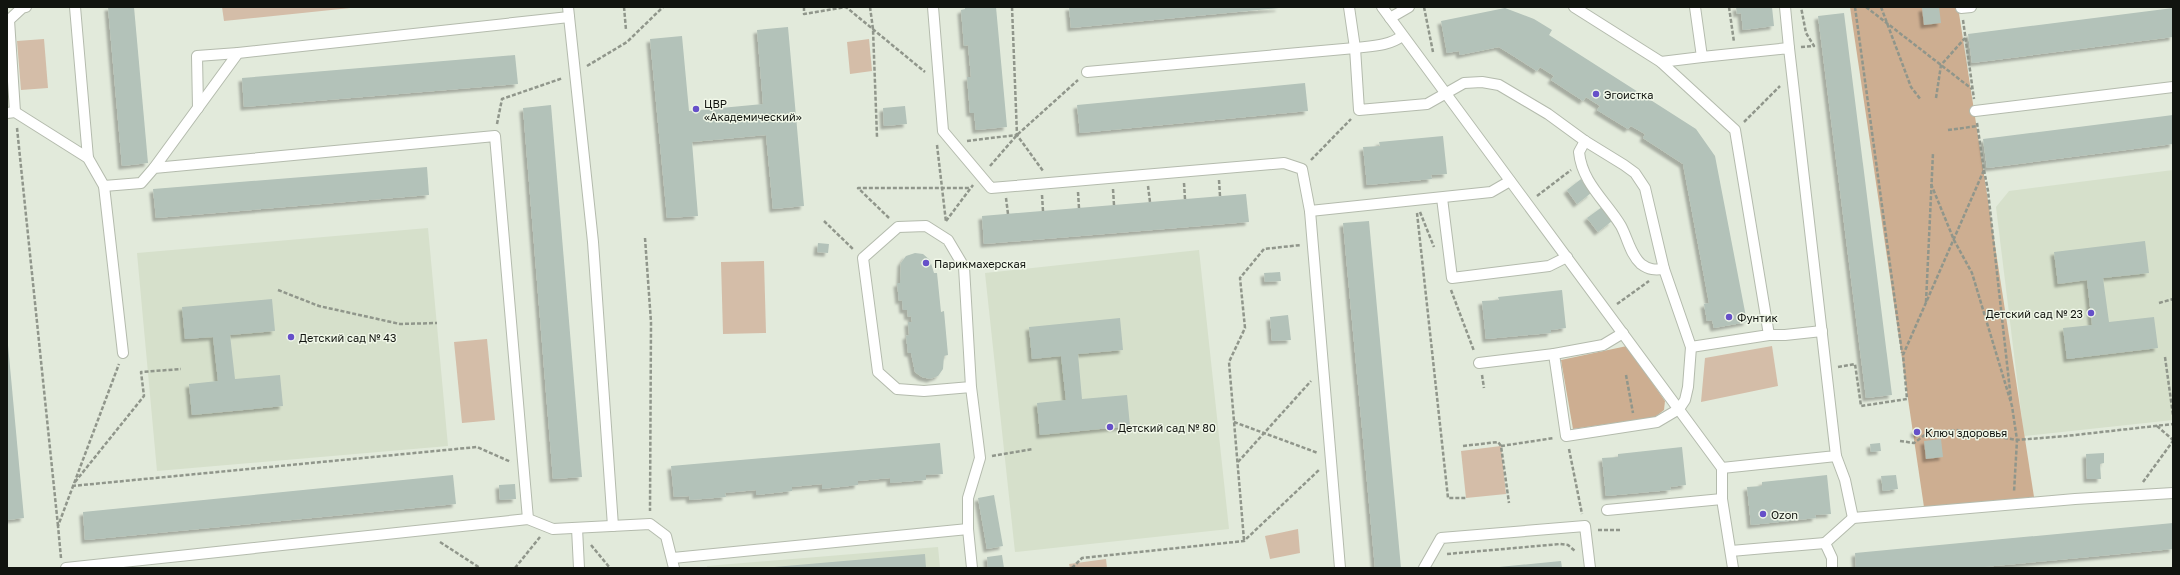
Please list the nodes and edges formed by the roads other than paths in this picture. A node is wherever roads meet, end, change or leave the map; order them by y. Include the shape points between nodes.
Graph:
1 (26, 7) edge
2 (75, 7) edge
3 (933, 7) edge
4 (1349, 7) edge
5 (1382, 7) edge
6 (1409, 7) edge
7 (1574, 7) edge
8 (1695, 7) edge
9 (1785, 7) edge
10 (1971, 7) edge
11 (1961, 8) road end
12 (569, 12) edge
13 (1390, 18) junction
14 (1402, 36) junction
15 (1355, 48) junction
16 (1789, 48) junction
17 (238, 53) junction
18 (1702, 58) junction
19 (1661, 62) junction
20 (1087, 72) road end
21 (2173, 87) edge
22 (1446, 94) junction
23 (198, 108) junction
24 (1975, 111) road end
25 (11, 112) edge
26 (1585, 141) junction
27 (88, 158) junction
28 (154, 168) junction
29 (1510, 181) junction
30 (104, 186) junction
31 (1442, 198) junction
32 (1310, 211) junction
33 (1567, 257) junction
34 (1664, 269) junction
35 (1822, 331) junction
36 (1623, 333) junction
37 (1769, 334) junction
38 (1691, 347) junction
39 (123, 353) road end
40 (1554, 354) junction
41 (1479, 363) road end
42 (971, 387) junction
43 (1679, 409) junction
44 (1836, 456) junction
45 (1722, 468) junction
46 (2173, 493) edge
47 (1722, 499) junction
48 (1607, 510) dead end
49 (1853, 518) junction
50 (528, 519) junction
51 (613, 526) junction
52 (577, 528) junction
53 (968, 529) junction
54 (1825, 543) junction
55 (1731, 551) junction
56 (674, 563) edge
57 (64, 564) edge
58 (579, 568) edge
59 (972, 568) edge
60 (1340, 568) edge
61 (1424, 568) edge
62 (1590, 568) edge
63 (1733, 568) edge
64 (1832, 568) edge

1 - 25 lane via 9,20
2 - 27 lane
3 - 32 lane via 943,131 991,188 1284,163 1302,168
4 - 15 lane
5 - 13 lane
6 - 13 lane
7 - 19 lane
8 - 18 lane
9 - 16 lane
10 - 11 lane
12 - 17 lane
12 - 51 lane via 593,242
13 - 14 lane
14 - 15 lane via 1386,44
14 - 22 lane
15 - 20 lane
15 - 22 lane via 1359,110 1427,104
16 - 18 lane
16 - 35 lane
17 - 23 lane
17 - 23 lane via 197,56
18 - 19 lane
19 - 37 lane via 1735,130
21 - 24 lane
22 - 26 lane via 1464,84 1482,82 1499,85 1548,114
22 - 29 lane
23 - 28 lane
25 - 27 lane
26 - 34 lane via 1635,173 1645,188
26 - 34 lane via 1579,152 1585,177 1621,227 1634,256 1651,270
27 - 30 lane
28 - 30 lane via 141,183
28 - 50 lane via 495,136
29 - 31 lane via 1491,192
29 - 33 lane
30 - 39 lane
31 - 32 lane
31 - 33 lane via 1452,278 1549,266
32 - 60 lane
33 - 36 lane
34 - 38 lane
35 - 37 lane
35 - 44 lane
36 - 40 lane via 1603,345
36 - 43 lane
37 - 38 lane
38 - 43 lane via 1688,387 1685,400
40 - 41 lane
40 - 43 lane via 1566,436 1657,422
42 - 42 lane via 964,267 948,240 926,226 898,227 864,258 878,372 897,389 924,391
42 - 53 lane via 980,458 968,498
43 - 45 lane
44 - 45 lane
44 - 49 lane via 1845,480
45 - 47 lane
46 - 49 lane
47 - 48 lane
47 - 55 lane
49 - 54 lane
50 - 52 lane via 554,529
50 - 57 lane
51 - 52 lane
51 - 56 lane via 650,524 666,536
52 - 58 lane
53 - 56 lane
53 - 59 lane
54 - 55 lane
54 - 64 lane via 1832,558
55 - 63 lane
61 - 62 lane via 1442,538 1585,526

